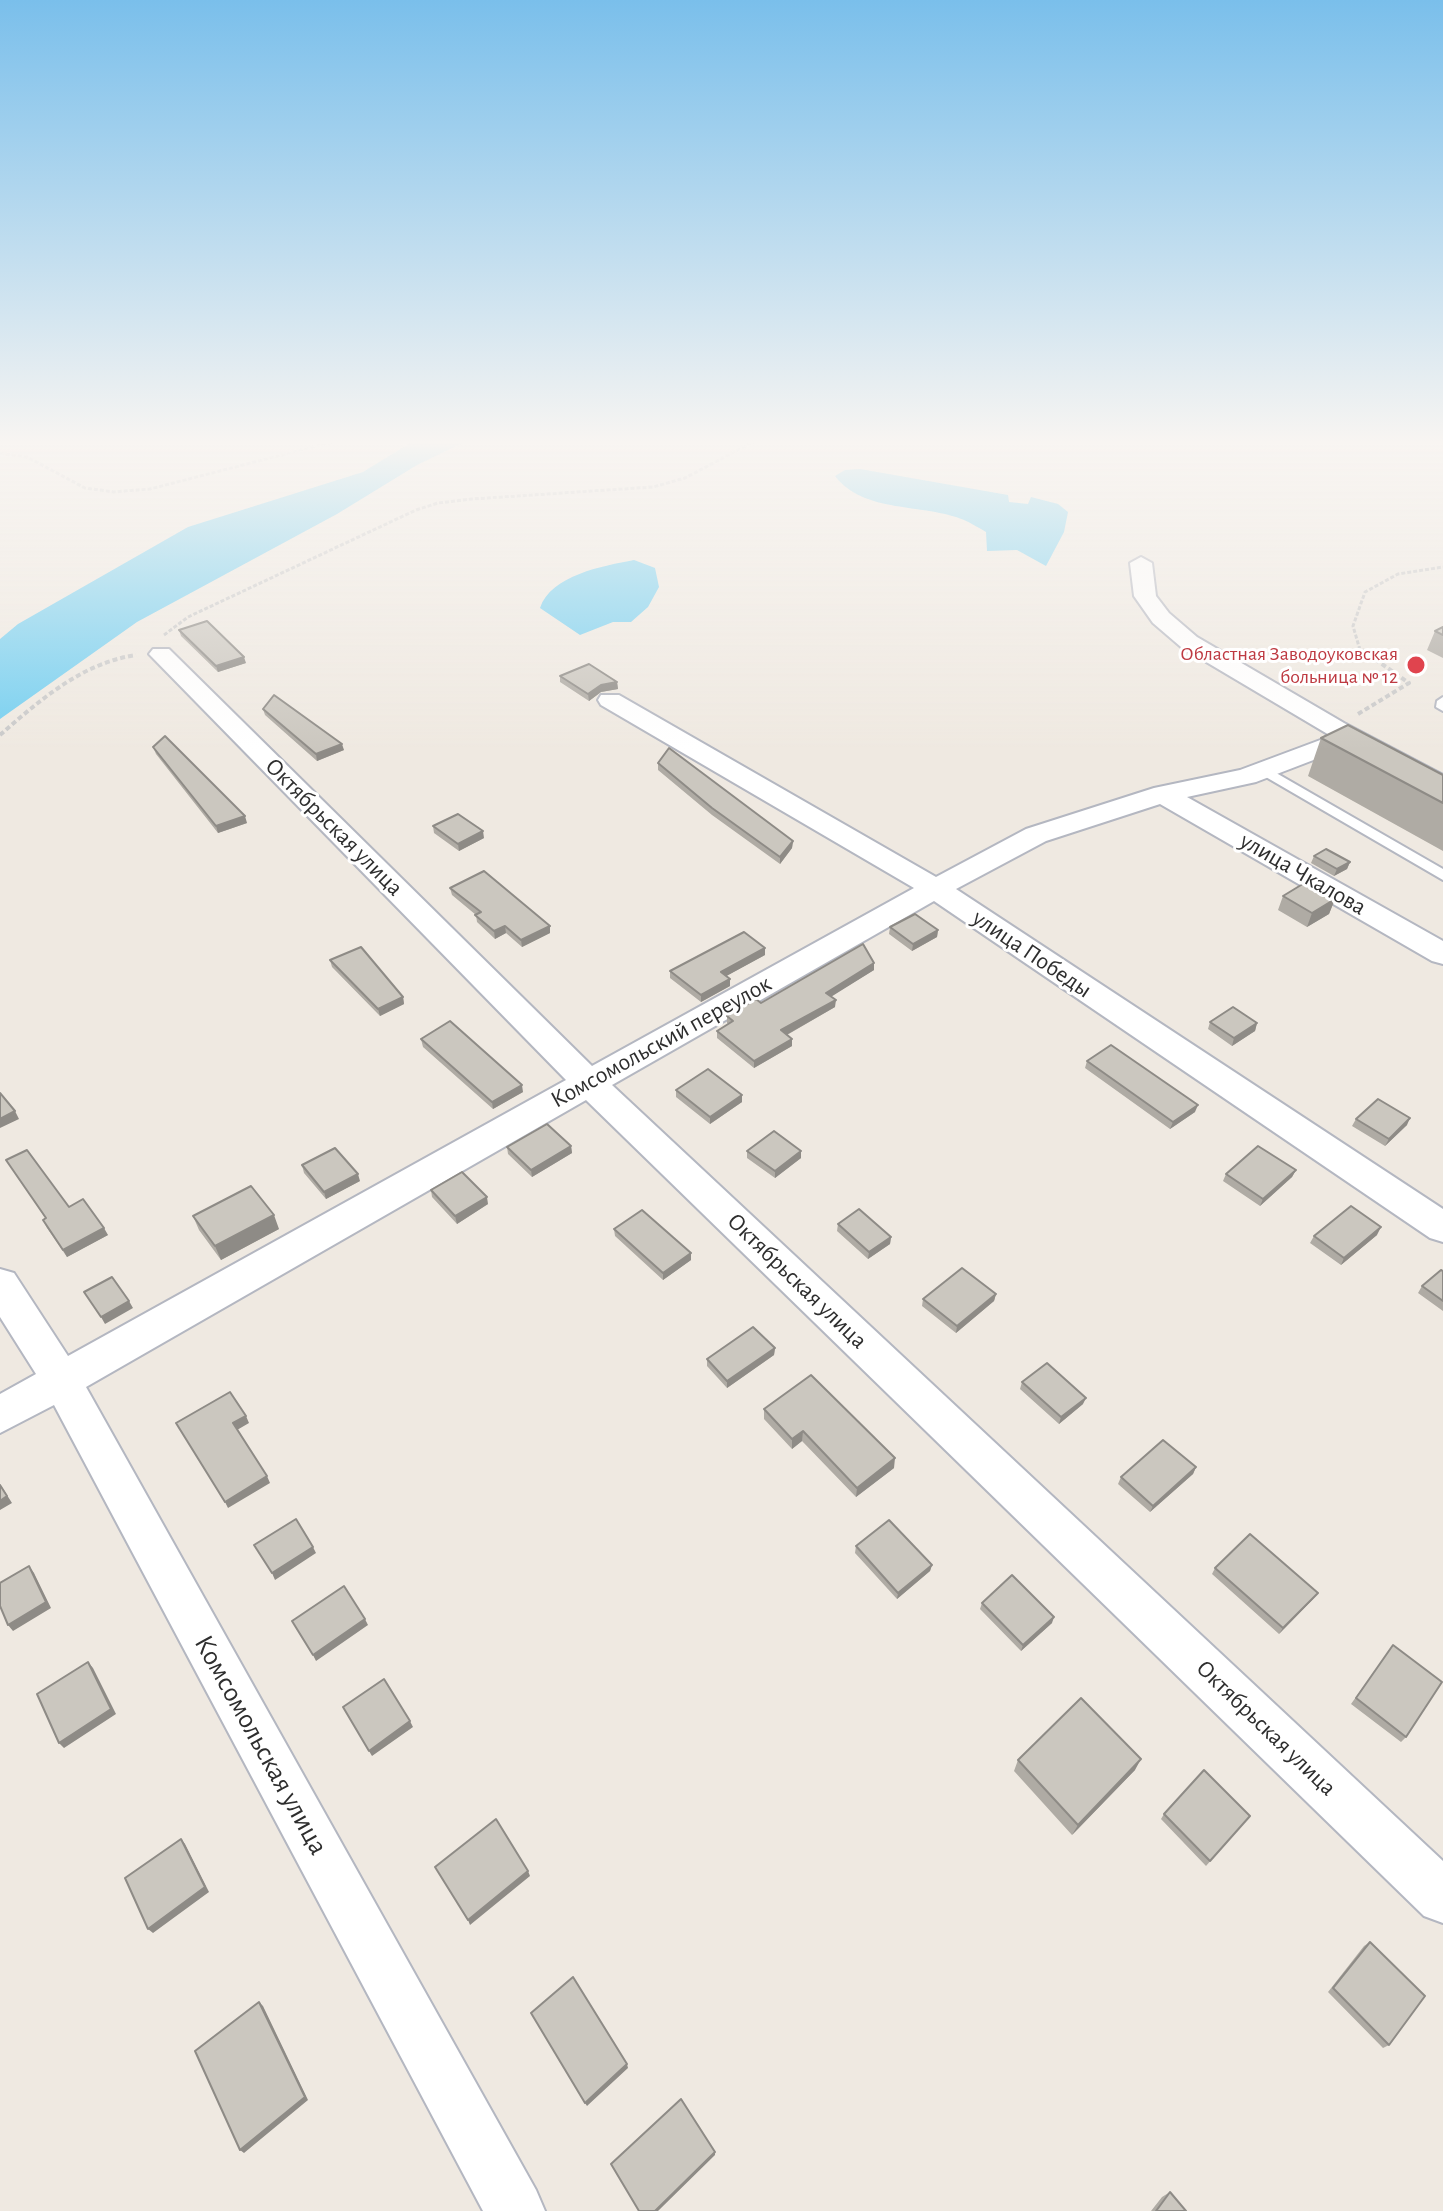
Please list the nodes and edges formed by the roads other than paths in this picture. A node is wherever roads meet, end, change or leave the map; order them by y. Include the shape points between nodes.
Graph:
1 (1141, 563) dead end
2 (161, 654) road end
3 (610, 700) dead end
4 (1343, 733) junction
5 (1264, 770) junction
6 (1443, 786) edge
7 (1163, 794) junction
8 (1443, 875) edge
9 (934, 888) junction
10 (1443, 954) edge
11 (589, 1083) junction
12 (1443, 1228) edge
13 (0, 1284) edge
14 (61, 1379) junction
15 (0, 1415) edge
16 (1443, 1897) edge
17 (515, 2211) edge

1 - 4 street via 1145,596 1189,642
2 - 11 street, Октябрьская улица
3 - 9 street, улица Победы
4 - 5 street, Комсомольский переулок
4 - 6 street
5 - 7 street, Комсомольский переулок
5 - 8 lane
7 - 9 street, Комсомольский переулок via 1036,835
7 - 10 street, улица Чкалова
9 - 11 street, Комсомольский переулок
9 - 12 street, улица Победы
11 - 14 street, Комсомольский переулок
11 - 16 street, Октябрьская улица
13 - 14 street, Комсомольская улица
14 - 15 street, Комсомольский переулок
14 - 17 street, Комсомольская улица

